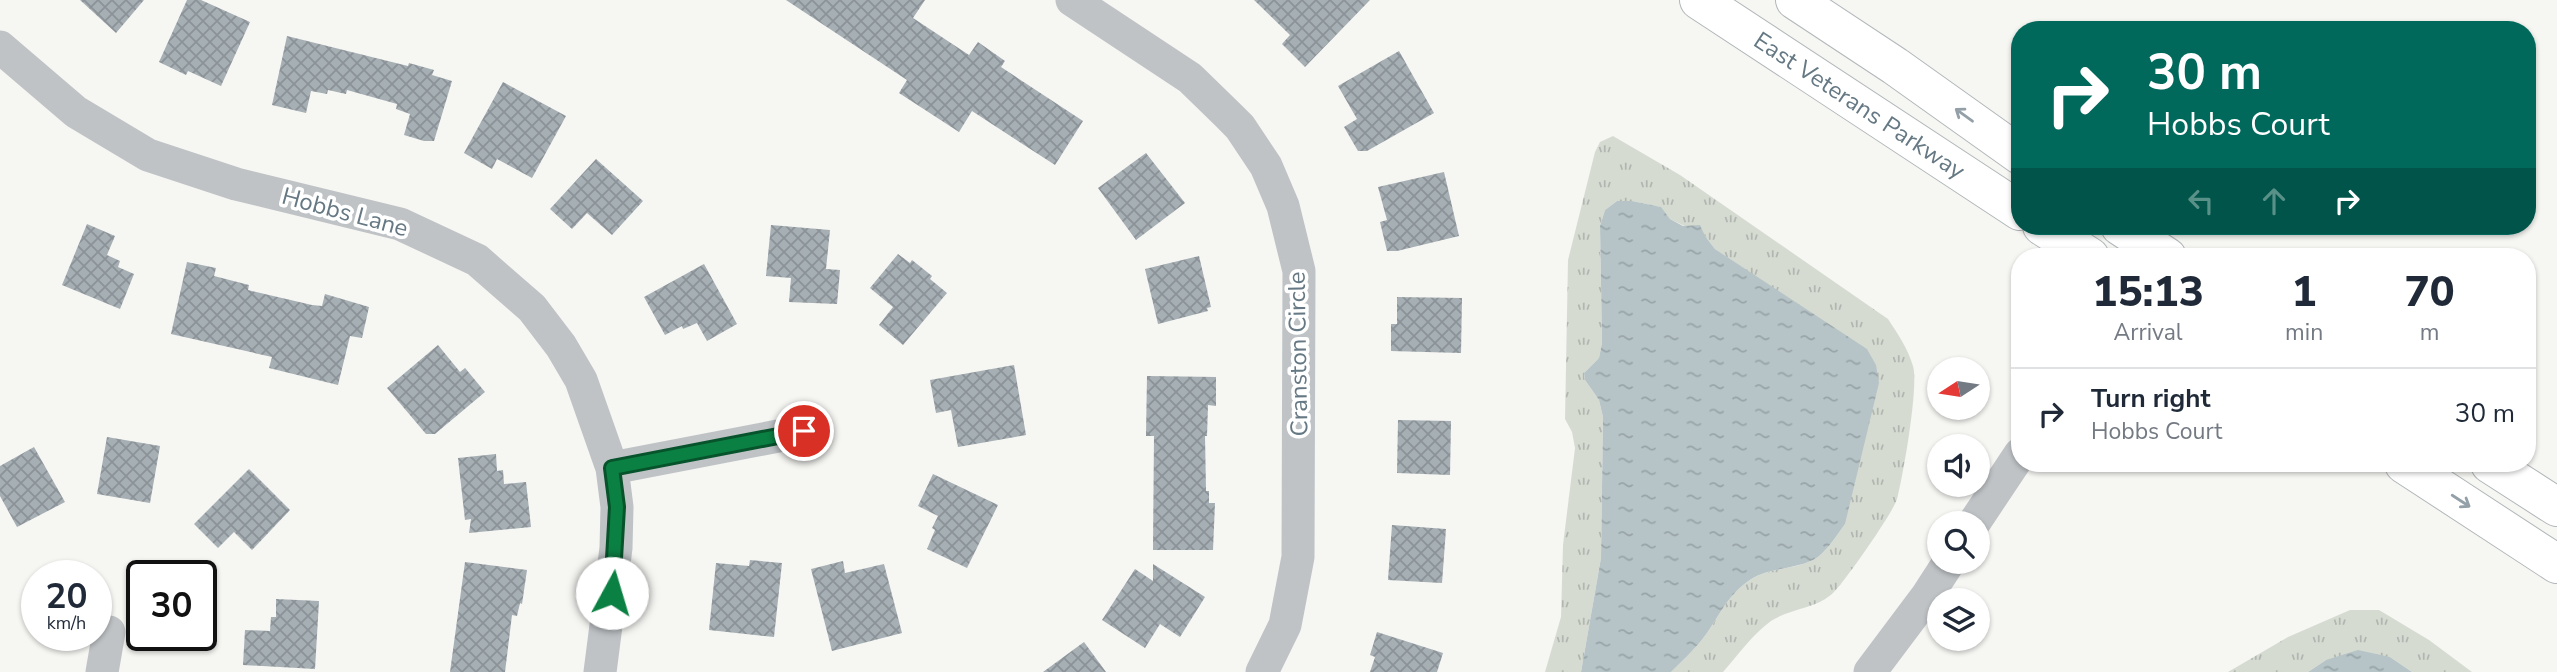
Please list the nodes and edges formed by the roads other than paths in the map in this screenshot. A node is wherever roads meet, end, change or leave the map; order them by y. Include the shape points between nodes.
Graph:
1 (1072, 0) edge
2 (1699, 0) edge
3 (1795, 0) edge
4 (0, 47) edge
5 (2011, 149) edge
6 (2011, 205) edge
7 (2056, 235) edge
8 (2132, 235) edge
9 (2076, 248) edge
10 (2148, 248) edge
11 (804, 431) dead end
12 (612, 468) junction
13 (2011, 468) edge
14 (2416, 472) edge
15 (2502, 472) edge
16 (2557, 507) edge
17 (1982, 511) edge
18 (2557, 564) edge
19 (1941, 574) edge
20 (106, 651) edge
21 (102, 672) edge
22 (600, 672) edge
23 (1262, 672) edge
24 (1870, 672) edge

1 - 23 street, Cranston Circle via 1190,78 1227,114 1266,166 1283,206 1299,271 1298,557 1285,625
2 - 6 main road, East Veterans Parkway
5 -> 3 main road, East Veterans Parkway
4 - 12 street, Hobbs Lane via 76,112 148,155 236,184 400,224 477,260 532,308 561,346 581,380
7 - 9 main road
8 - 10 main road
11 - 12 street
12 - 22 street, Hobbs Lane via 616,548
13 - 17 street
14 -> 18 main road
15 - 16 main road
19 - 24 street
20 - 21 street

